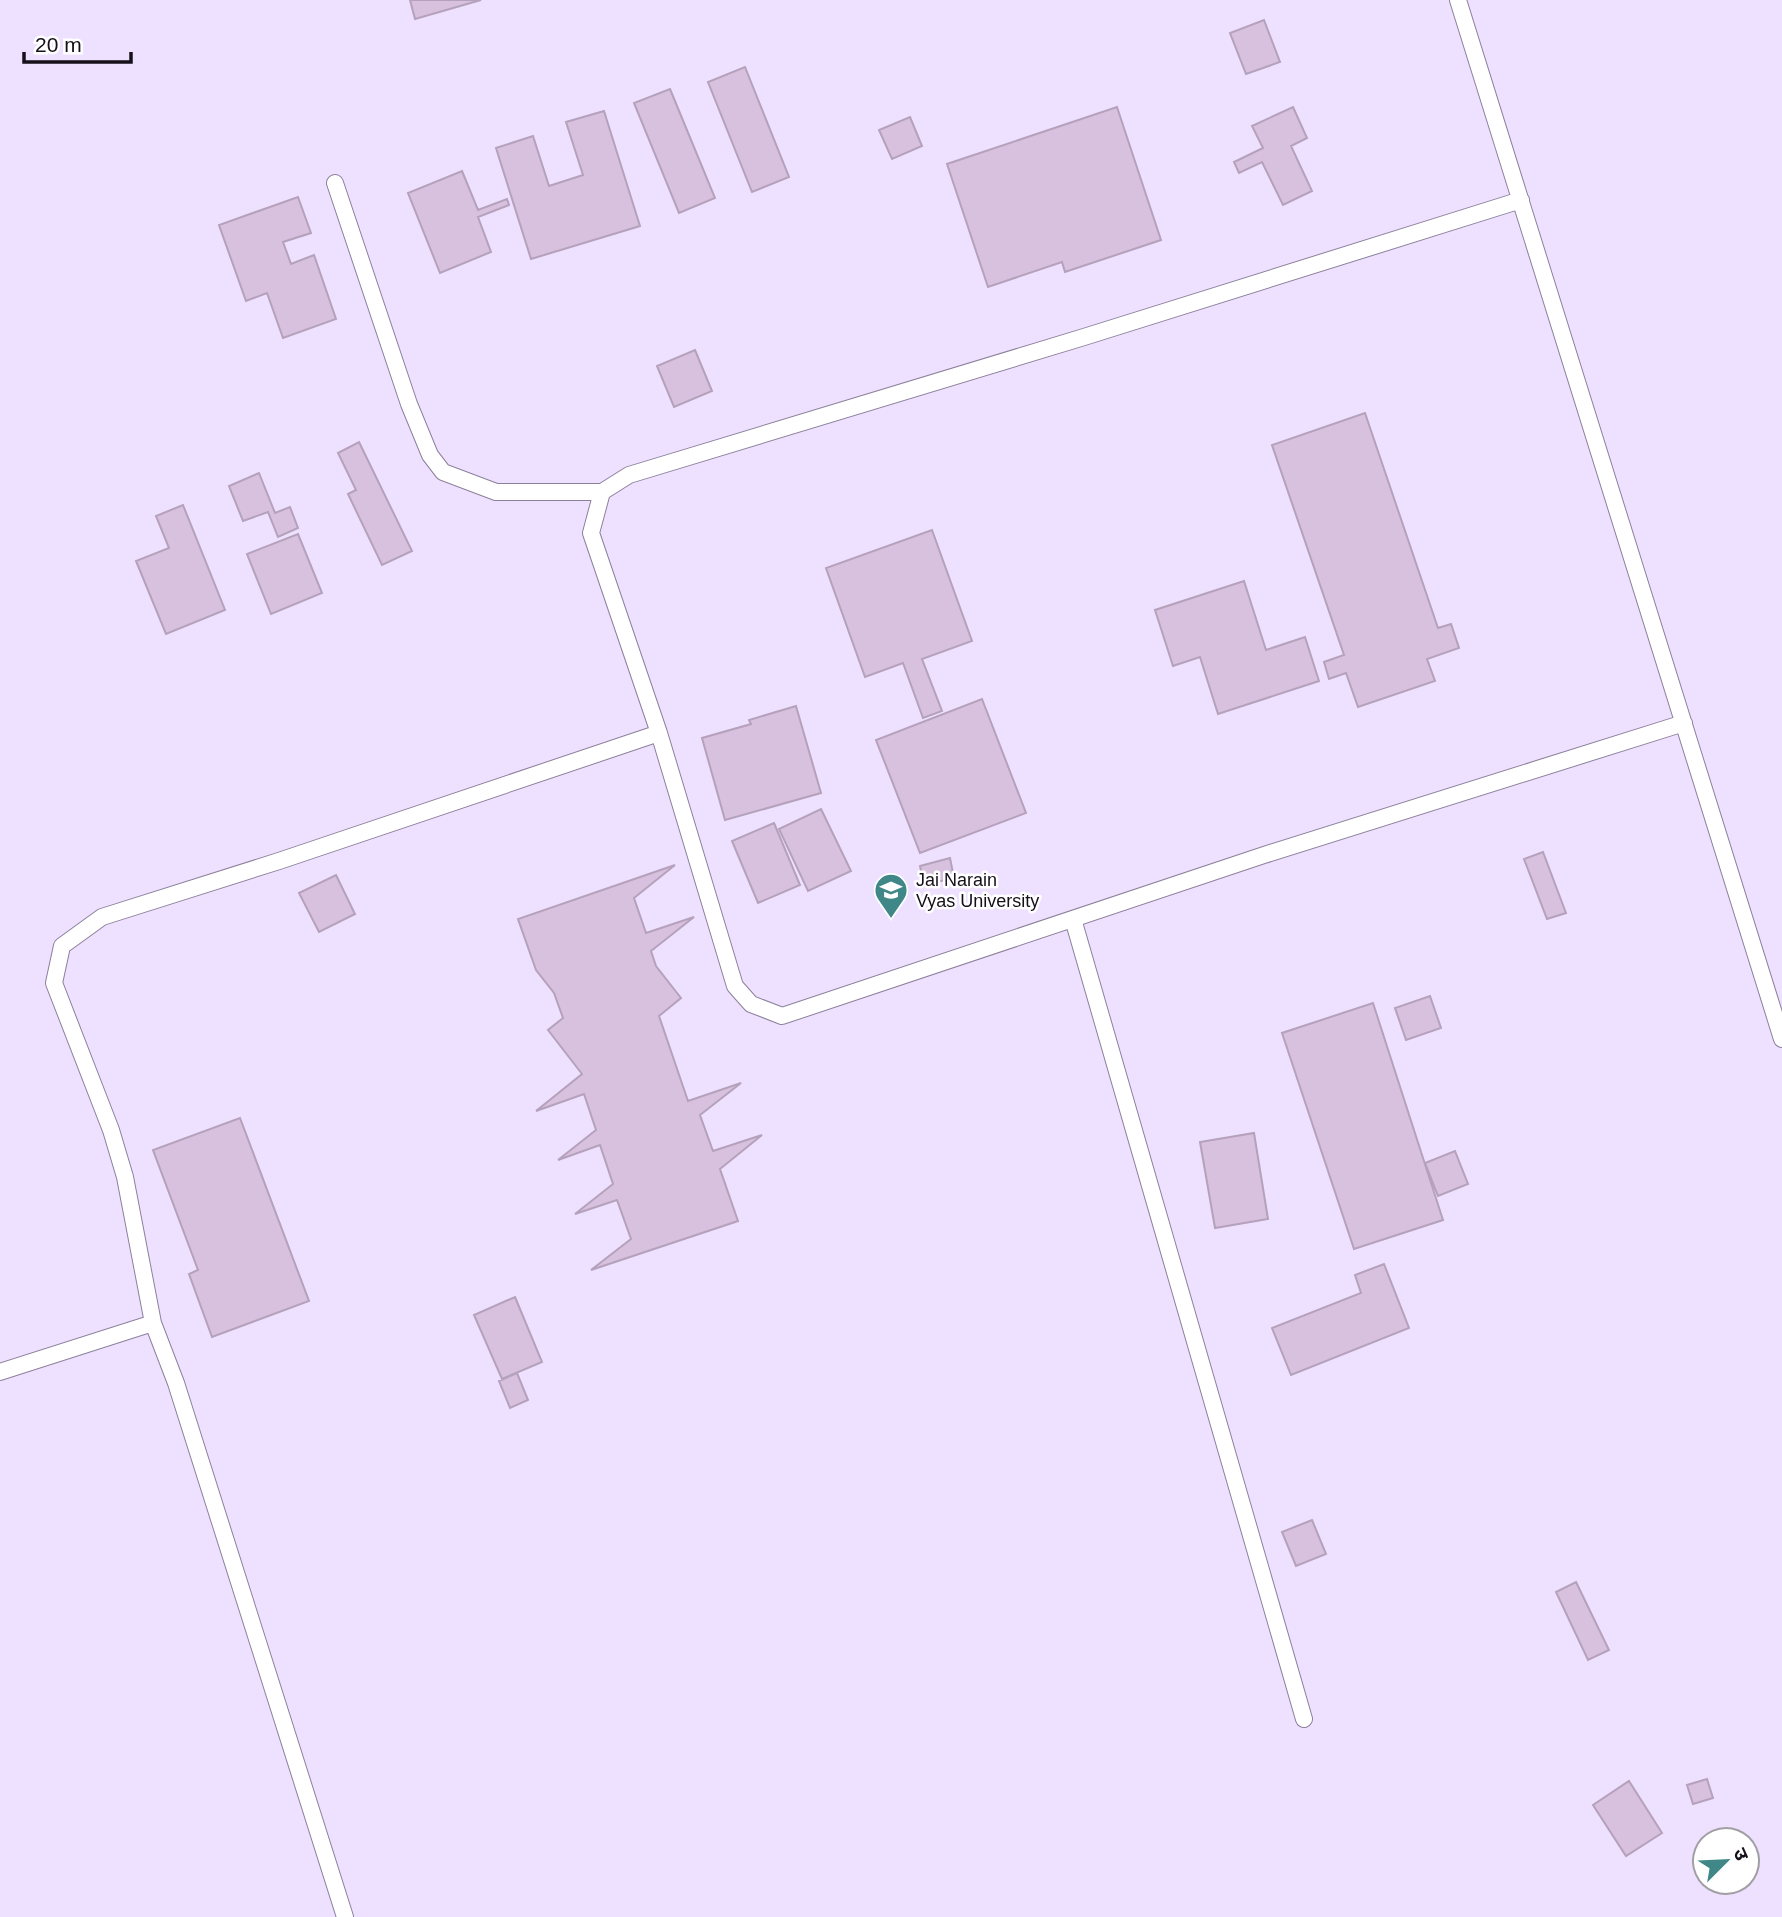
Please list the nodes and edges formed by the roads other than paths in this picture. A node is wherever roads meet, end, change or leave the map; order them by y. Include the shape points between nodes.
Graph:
1 (1458, 0) edge
2 (335, 183) dead end
3 (1521, 200) junction
4 (602, 492) junction
5 (1684, 723) junction
6 (659, 733) junction
7 (1073, 919) junction
8 (1782, 1038) edge
9 (153, 1322) junction
10 (0, 1372) edge
11 (1304, 1719) dead end
12 (345, 1917) edge

1 - 3 lane
2 - 4 lane via 409,404 430,455 443,472 496,492
3 - 4 lane via 629,475
3 - 5 lane
4 - 6 lane via 592,533
5 - 7 lane
5 - 8 lane
6 - 7 lane via 735,986 751,1004 782,1016
6 - 9 lane via 102,917 62,946 54,983 125,1177
7 - 11 lane
9 - 10 lane
9 - 12 lane

